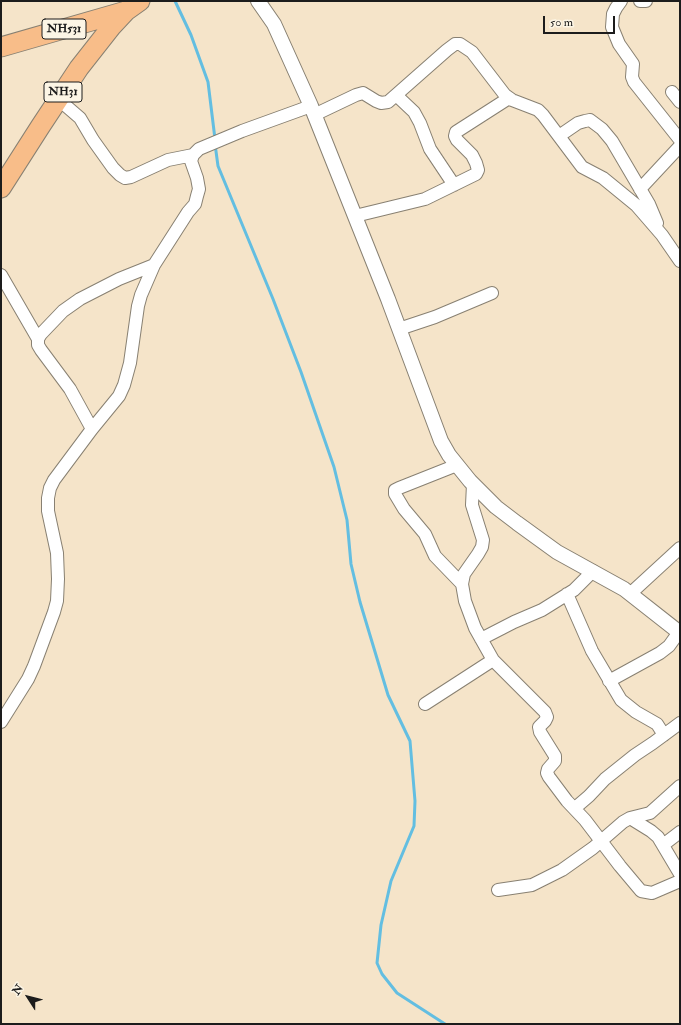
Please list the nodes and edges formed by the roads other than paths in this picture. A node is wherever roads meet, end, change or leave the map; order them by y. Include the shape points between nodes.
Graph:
1 (258, 1) edge
2 (620, 1) edge
3 (640, 1) edge
4 (646, 1) edge
5 (134, 5) edge
6 (1, 47) edge
7 (672, 92) dead end
8 (396, 95) junction
9 (509, 98) junction
10 (58, 99) junction
11 (680, 102) edge
12 (313, 111) junction
13 (559, 136) junction
14 (680, 140) edge
15 (680, 146) edge
16 (196, 152) junction
17 (454, 185) junction
18 (1, 188) edge
19 (640, 189) junction
20 (354, 216) junction
21 (662, 235) junction
22 (680, 261) edge
23 (154, 265) junction
24 (1, 276) edge
25 (492, 294) dead end
26 (399, 329) junction
27 (38, 339) junction
28 (92, 429) junction
29 (457, 466) junction
30 (473, 484) junction
31 (680, 548) edge
32 (593, 571) junction
33 (462, 584) junction
34 (631, 593) junction
35 (567, 594) junction
36 (679, 632) edge
37 (481, 639) junction
38 (493, 660) junction
39 (609, 681) junction
40 (425, 704) dead end
41 (1, 722) edge
42 (680, 723) edge
43 (664, 735) junction
44 (680, 786) edge
45 (575, 808) junction
46 (630, 818) junction
47 (680, 832) edge
48 (601, 841) junction
49 (663, 845) junction
50 (680, 874) edge
51 (680, 881) edge
52 (498, 890) dead end

1 - 12 street via 274,24
2 - 14 street via 613,14 612,27 633,64 634,82
3 - 4 street
5 - 6 highway, NH531
5 - 10 highway, NH31 via 96,46
7 - 11 street
8 - 9 street via 455,44 460,44 472,52
8 - 12 street via 388,102 381,103 363,93
8 - 17 street via 414,112 430,149
9 - 13 street via 538,110
9 - 17 street via 456,132 457,140 472,155 478,170 476,174
10 - 16 street via 80,118 113,168 125,178 168,160
10 - 18 highway, NH31
12 - 16 street via 242,131
12 - 20 street
13 - 19 street via 578,123 590,120 596,123 612,141
13 - 21 street via 582,167 603,178 636,205
15 - 19 street
16 - 23 street via 191,161 199,189 195,204
17 - 20 street via 425,199
19 - 21 street
20 - 26 street
21 - 22 street
23 - 27 street via 119,278 80,299 63,312
23 - 28 street via 138,306 130,363 124,385 119,396
24 - 27 street
25 - 26 street
26 - 29 street via 441,441
27 - 28 street via 41,350 70,389
28 - 41 street via 50,488 48,511 57,553 57,601 28,679
29 - 30 street
29 - 33 street via 399,488 395,490 395,494 425,534 436,556
30 - 32 street via 496,507 557,552
30 - 33 street via 472,505 483,540 482,547 464,574
31 - 34 street
32 - 34 street
32 - 35 street
33 - 37 street via 468,612
34 - 36 street
35 - 37 street via 542,610
35 - 39 street
36 - 39 street via 660,653
37 - 38 street
38 - 40 street
38 - 45 street via 545,712 547,717 539,727 540,732 555,756 547,773
39 - 43 street via 621,700 657,724
42 - 43 street
43 - 45 street via 635,754
44 - 46 street via 650,813
45 - 48 street
46 - 48 street
46 - 49 street via 651,831
47 - 49 street
48 - 51 street via 641,890 652,893
48 - 52 street via 551,876 532,885
49 - 50 street

